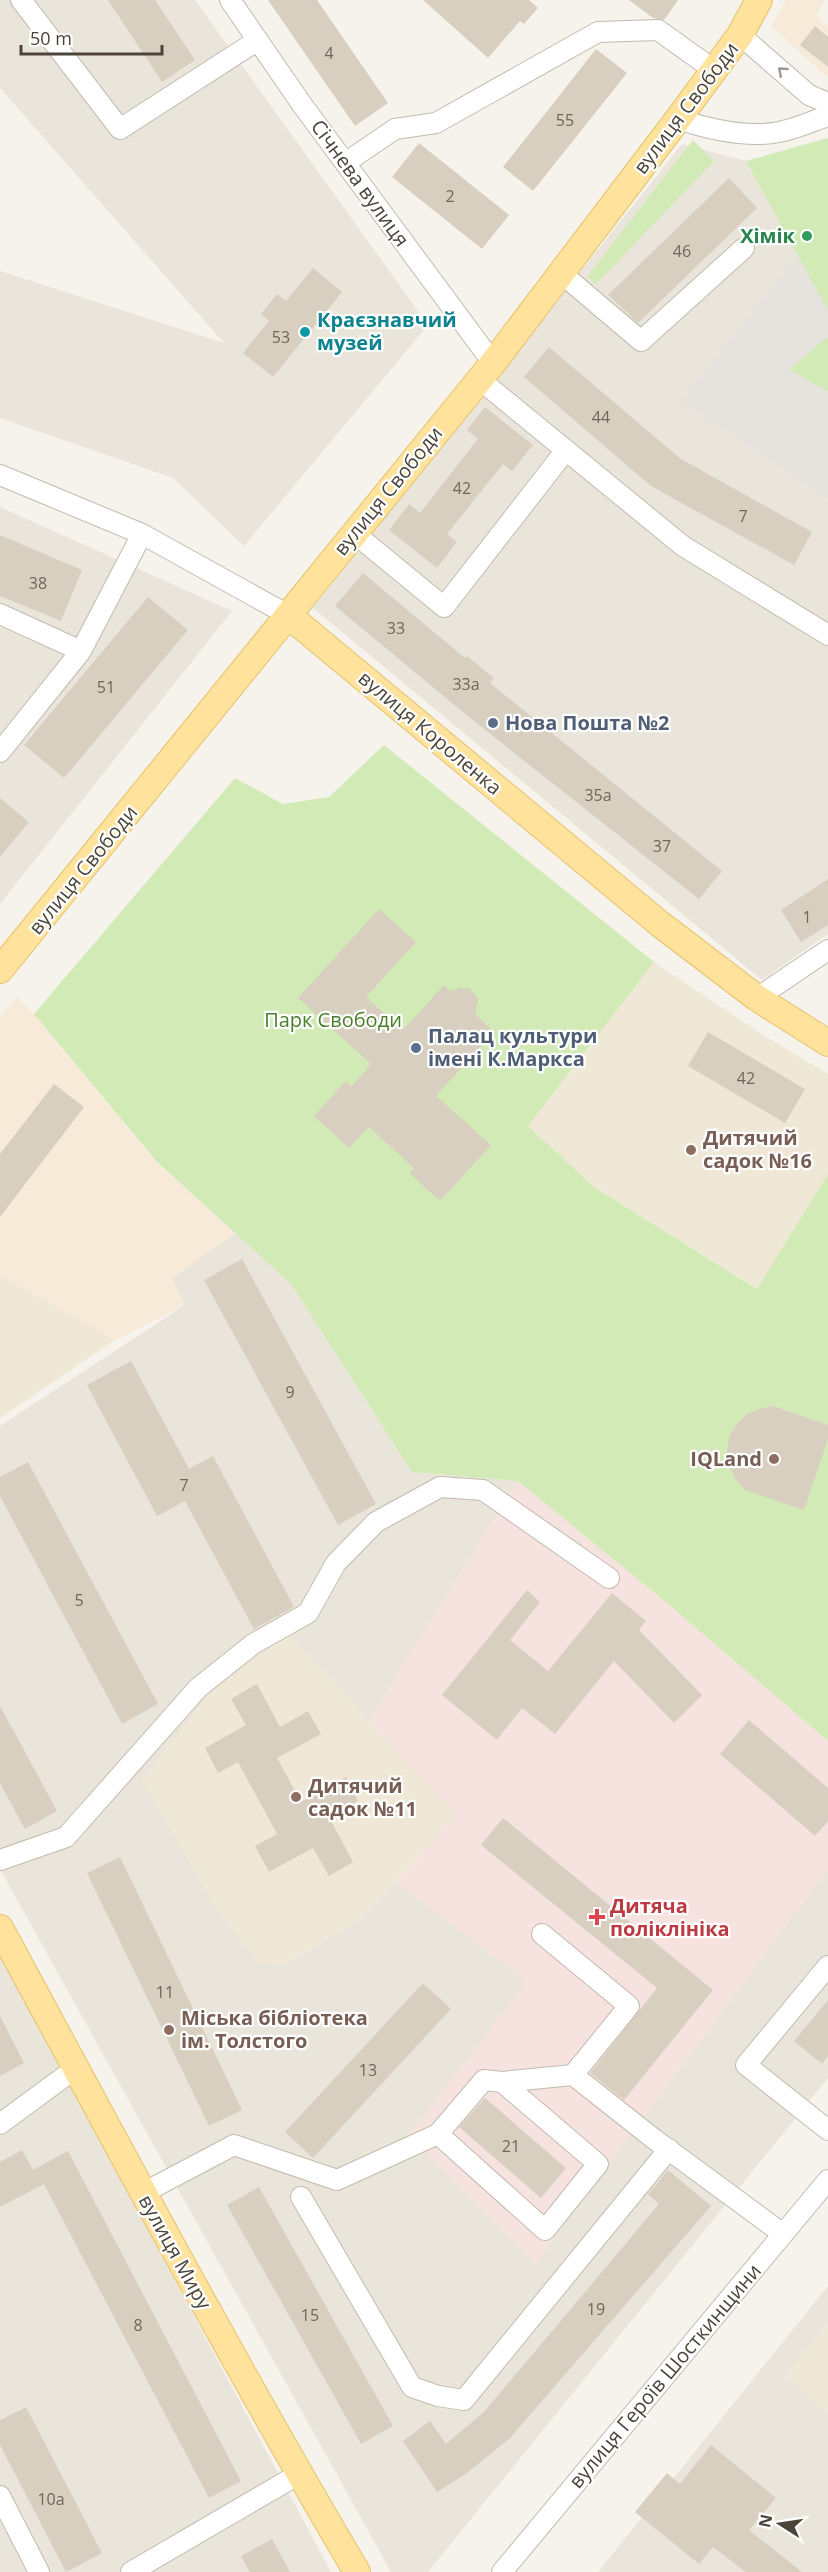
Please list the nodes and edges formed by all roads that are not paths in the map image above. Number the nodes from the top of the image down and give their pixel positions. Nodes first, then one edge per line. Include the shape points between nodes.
1 (21, 0) edge
2 (231, 0) edge
3 (759, 0) edge
4 (740, 35) junction
5 (258, 40) junction
6 (714, 70) junction
7 (828, 103) edge
8 (828, 116) edge
9 (678, 119) junction
10 (345, 163) junction
11 (744, 248) dead end
12 (561, 273) junction
13 (486, 371) junction
14 (566, 450) junction
15 (0, 476) edge
16 (354, 533) junction
17 (142, 534) junction
18 (0, 614) edge
19 (288, 615) junction
20 (828, 635) edge
21 (81, 651) junction
22 (0, 752) edge
23 (828, 950) edge
24 (0, 970) edge
25 (757, 998) junction
26 (828, 1043) edge
27 (609, 1578) dead end
28 (0, 1860) edge
29 (0, 1928) edge
30 (542, 1934) dead end
31 (828, 1966) edge
32 (76, 2068) junction
33 (573, 2075) junction
34 (502, 2082) junction
35 (0, 2124) edge
36 (828, 2130) edge
37 (438, 2134) junction
38 (669, 2149) junction
39 (828, 2180) edge
40 (143, 2193) junction
41 (301, 2197) dead end
42 (783, 2234) junction
43 (299, 2474) junction
44 (0, 2496) edge
45 (39, 2572) edge
46 (131, 2572) edge
47 (357, 2572) edge
48 (502, 2572) edge

1 - 5 street via 120,129
2 - 5 street, Січнева вулиця
3 - 4 main road, вулиця Свободи
4 - 6 main road, вулиця Свободи
7 -> 4 street via 809,95
5 - 10 street, Січнева вулиця
6 - 9 main road, вулиця Свободи
6 - 10 street via 658,30 598,32 436,123 395,129
8 - 9 street via 778,132 719,129
9 - 12 main road, вулиця Свободи
10 - 13 street, Січнева вулиця
11 - 12 street via 641,341
12 - 13 main road, вулиця Свободи
13 - 14 street, Січнева вулиця
13 - 16 main road, вулиця Свободи
14 - 16 street via 444,607
14 - 20 street, Січнева вулиця via 683,546
15 - 17 street, вулиця Короленка
16 - 19 main road, вулиця Свободи
17 - 19 street, вулиця Короленка
17 - 21 street
18 - 21 street
19 - 24 main road, вулиця Свободи
19 - 25 main road, вулиця Короленка via 660,924
21 - 22 street
23 - 25 street
25 - 26 main road, вулиця Короленка
27 - 28 street via 483,1490 440,1487 376,1522 336,1563 308,1613 253,1644 198,1689 66,1837
29 - 32 main road, вулиця Миру
30 - 33 street via 629,2006
31 - 36 street via 746,2065
32 - 35 street
32 - 40 main road, вулиця Миру
33 - 34 street
33 - 38 street
34 - 37 street via 484,2080
34 - 37 street via 598,2164 545,2230
37 - 40 street via 337,2180 234,2145
38 - 41 street via 464,2400 412,2387
38 - 42 street
39 - 42 street, вулиця Героїв Шосткинщини
40 - 43 main road, вулиця Миру
42 - 48 street, вулиця Героїв Шосткинщини
43 - 46 street
43 - 47 main road, вулиця Миру
44 - 45 street

